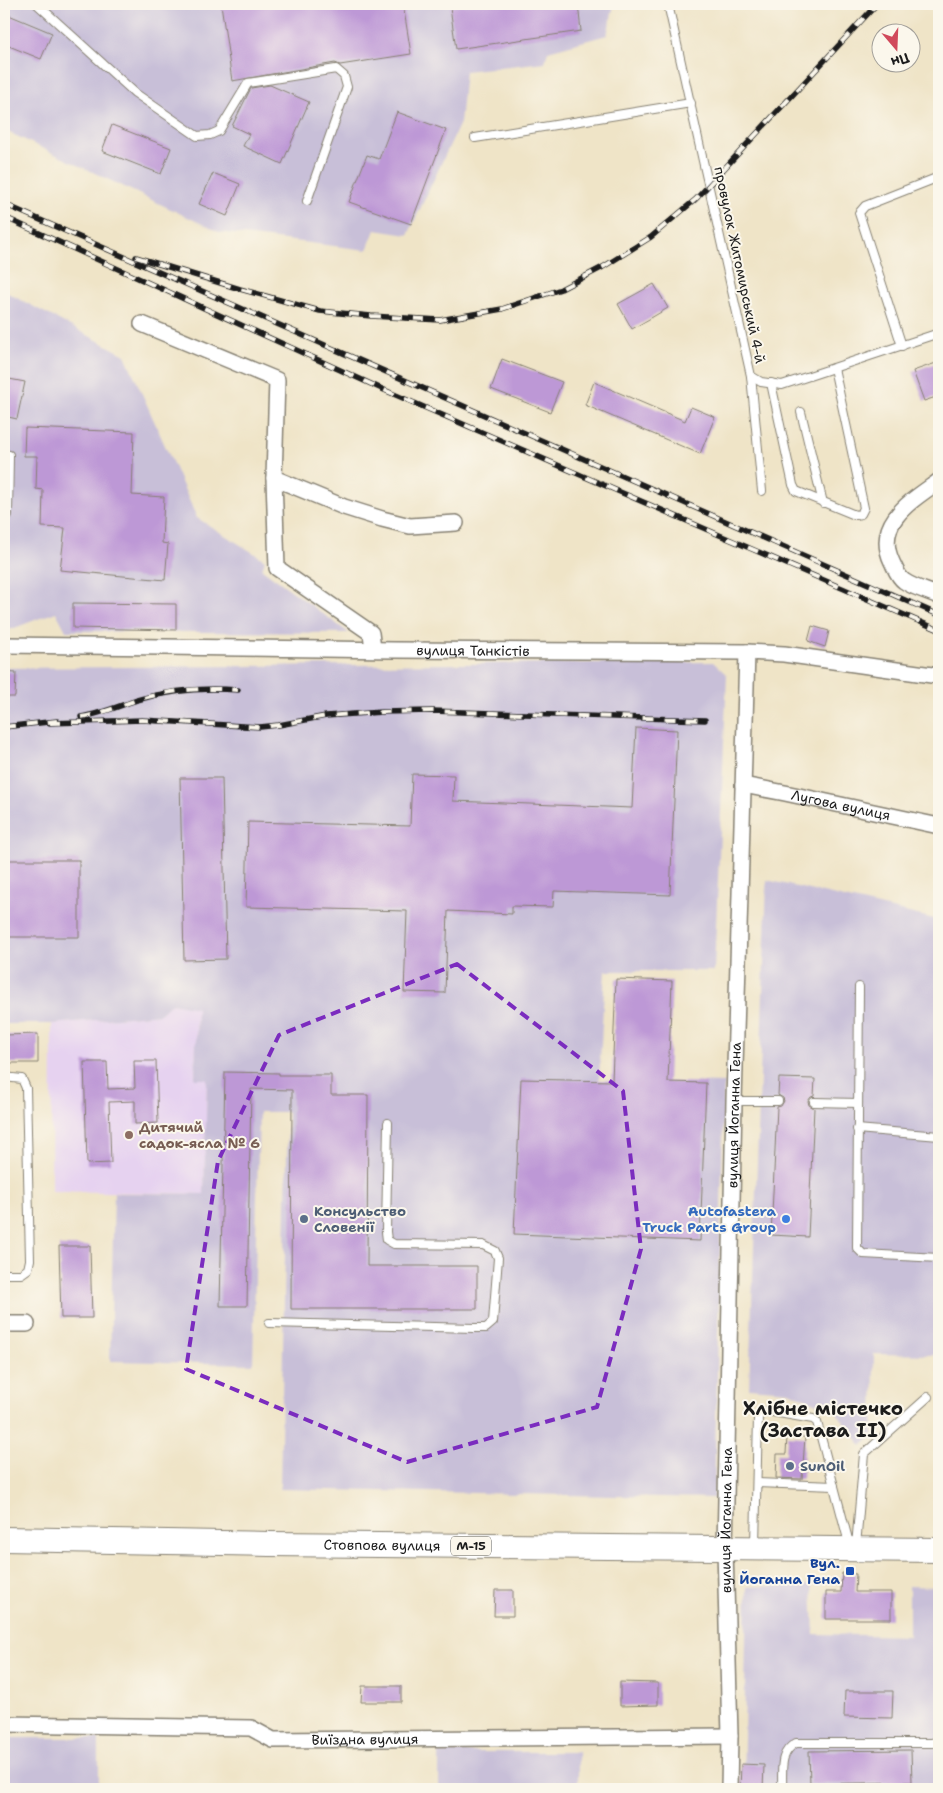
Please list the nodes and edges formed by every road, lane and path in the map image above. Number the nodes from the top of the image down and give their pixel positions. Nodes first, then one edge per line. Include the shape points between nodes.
1 (37, 4) edge
2 (668, 4) edge
3 (691, 103) junction
4 (475, 138) dead end
5 (939, 178) edge
6 (307, 201) dead end
7 (142, 324) dead end
8 (939, 333) edge
9 (902, 346) junction
10 (834, 368) junction
11 (751, 376) junction
12 (771, 383) junction
13 (802, 412) dead end
14 (4, 454) edge
15 (274, 478) junction
16 (939, 481) edge
17 (762, 491) dead end
18 (823, 503) junction
19 (4, 514) edge
20 (456, 523) dead end
21 (939, 596) edge
22 (4, 645) edge
23 (373, 649) junction
24 (747, 652) junction
25 (939, 676) edge
26 (743, 786) junction
27 (939, 826) edge
28 (859, 986) dead end
29 (4, 1077) edge
30 (734, 1101) junction
31 (778, 1101) dead end
32 (814, 1102) dead end
33 (858, 1103) junction
34 (388, 1123) dead end
35 (857, 1129) junction
36 (939, 1136) edge
37 (939, 1258) edge
38 (4, 1274) edge
39 (269, 1323) dead end
40 (4, 1324) edge
41 (27, 1324) dead end
42 (928, 1397) dead end
43 (757, 1482) junction
44 (834, 1486) junction
45 (4, 1539) edge
46 (725, 1549) junction
47 (755, 1549) junction
48 (853, 1549) junction
49 (939, 1550) edge
50 (4, 1724) edge
51 (730, 1736) junction
52 (939, 1740) edge
53 (729, 1789) edge
54 (782, 1789) edge

1 - 6 lane via 135,93 197,136 210,136 219,131 248,84 336,70 344,76 347,87
2 - 3 lane, провулок Житомирський 4-й
3 - 4 lane
3 - 11 lane, провулок Житомирський 4-й
5 - 9 lane via 866,206 860,213
7 - 15 street via 277,380
8 - 9 lane, провулок Житомирський 4-й
9 - 10 lane, провулок Житомирський 4-й
10 - 12 lane, провулок Житомирський 4-й via 782,385
10 - 18 lane via 864,508 861,514 855,515
11 - 12 lane, провулок Житомирський 4-й
11 - 17 lane
12 - 18 lane via 793,485 801,494
13 - 18 lane
14 - 19 lane via 10,455 8,515
15 - 20 street via 344,507 410,526
15 - 23 street via 277,568 371,633
16 - 21 street via 902,508 892,520 888,534 888,551 902,580
22 - 23 street, вулиця Танкістів
23 - 24 street, вулиця Танкістів
24 - 25 street, вулиця Танкістів via 784,654
24 - 26 street, вулиця Йоганна Гена
26 - 27 street, Лугова вулиця
26 - 30 street, вулиця Йоганна Гена
28 - 33 lane
29 - 38 lane via 22,1079 26,1088 30,1260 28,1269 21,1274
30 - 31 lane
30 - 46 street, вулиця Йоганна Гена
32 - 33 lane
33 - 35 lane
34 - 39 lane via 387,1240 394,1244 483,1245 495,1251 498,1258 494,1322 486,1328
35 - 36 lane
35 - 37 lane via 856,1248 863,1254
40 - 41 street
42 - 48 lane via 864,1454
43 - 44 lane
43 - 44 lane via 758,1416 767,1411 817,1422
43 - 47 lane
44 - 48 lane
45 - 46 main road, Стовпова вулиця / М-15
46 - 47 main road, Стовпова вулиця / М-15
46 - 51 street, вулиця Йоганна Гена
47 - 48 main road, Стовпова вулиця / М-15
48 - 49 main road, Стовпова вулиця / М-15
50 - 51 street, Виїздна вулиця via 251,1728 273,1740
51 - 53 street, вулиця Йоганна Гена
52 - 54 lane via 932,1744 796,1743 783,1755

